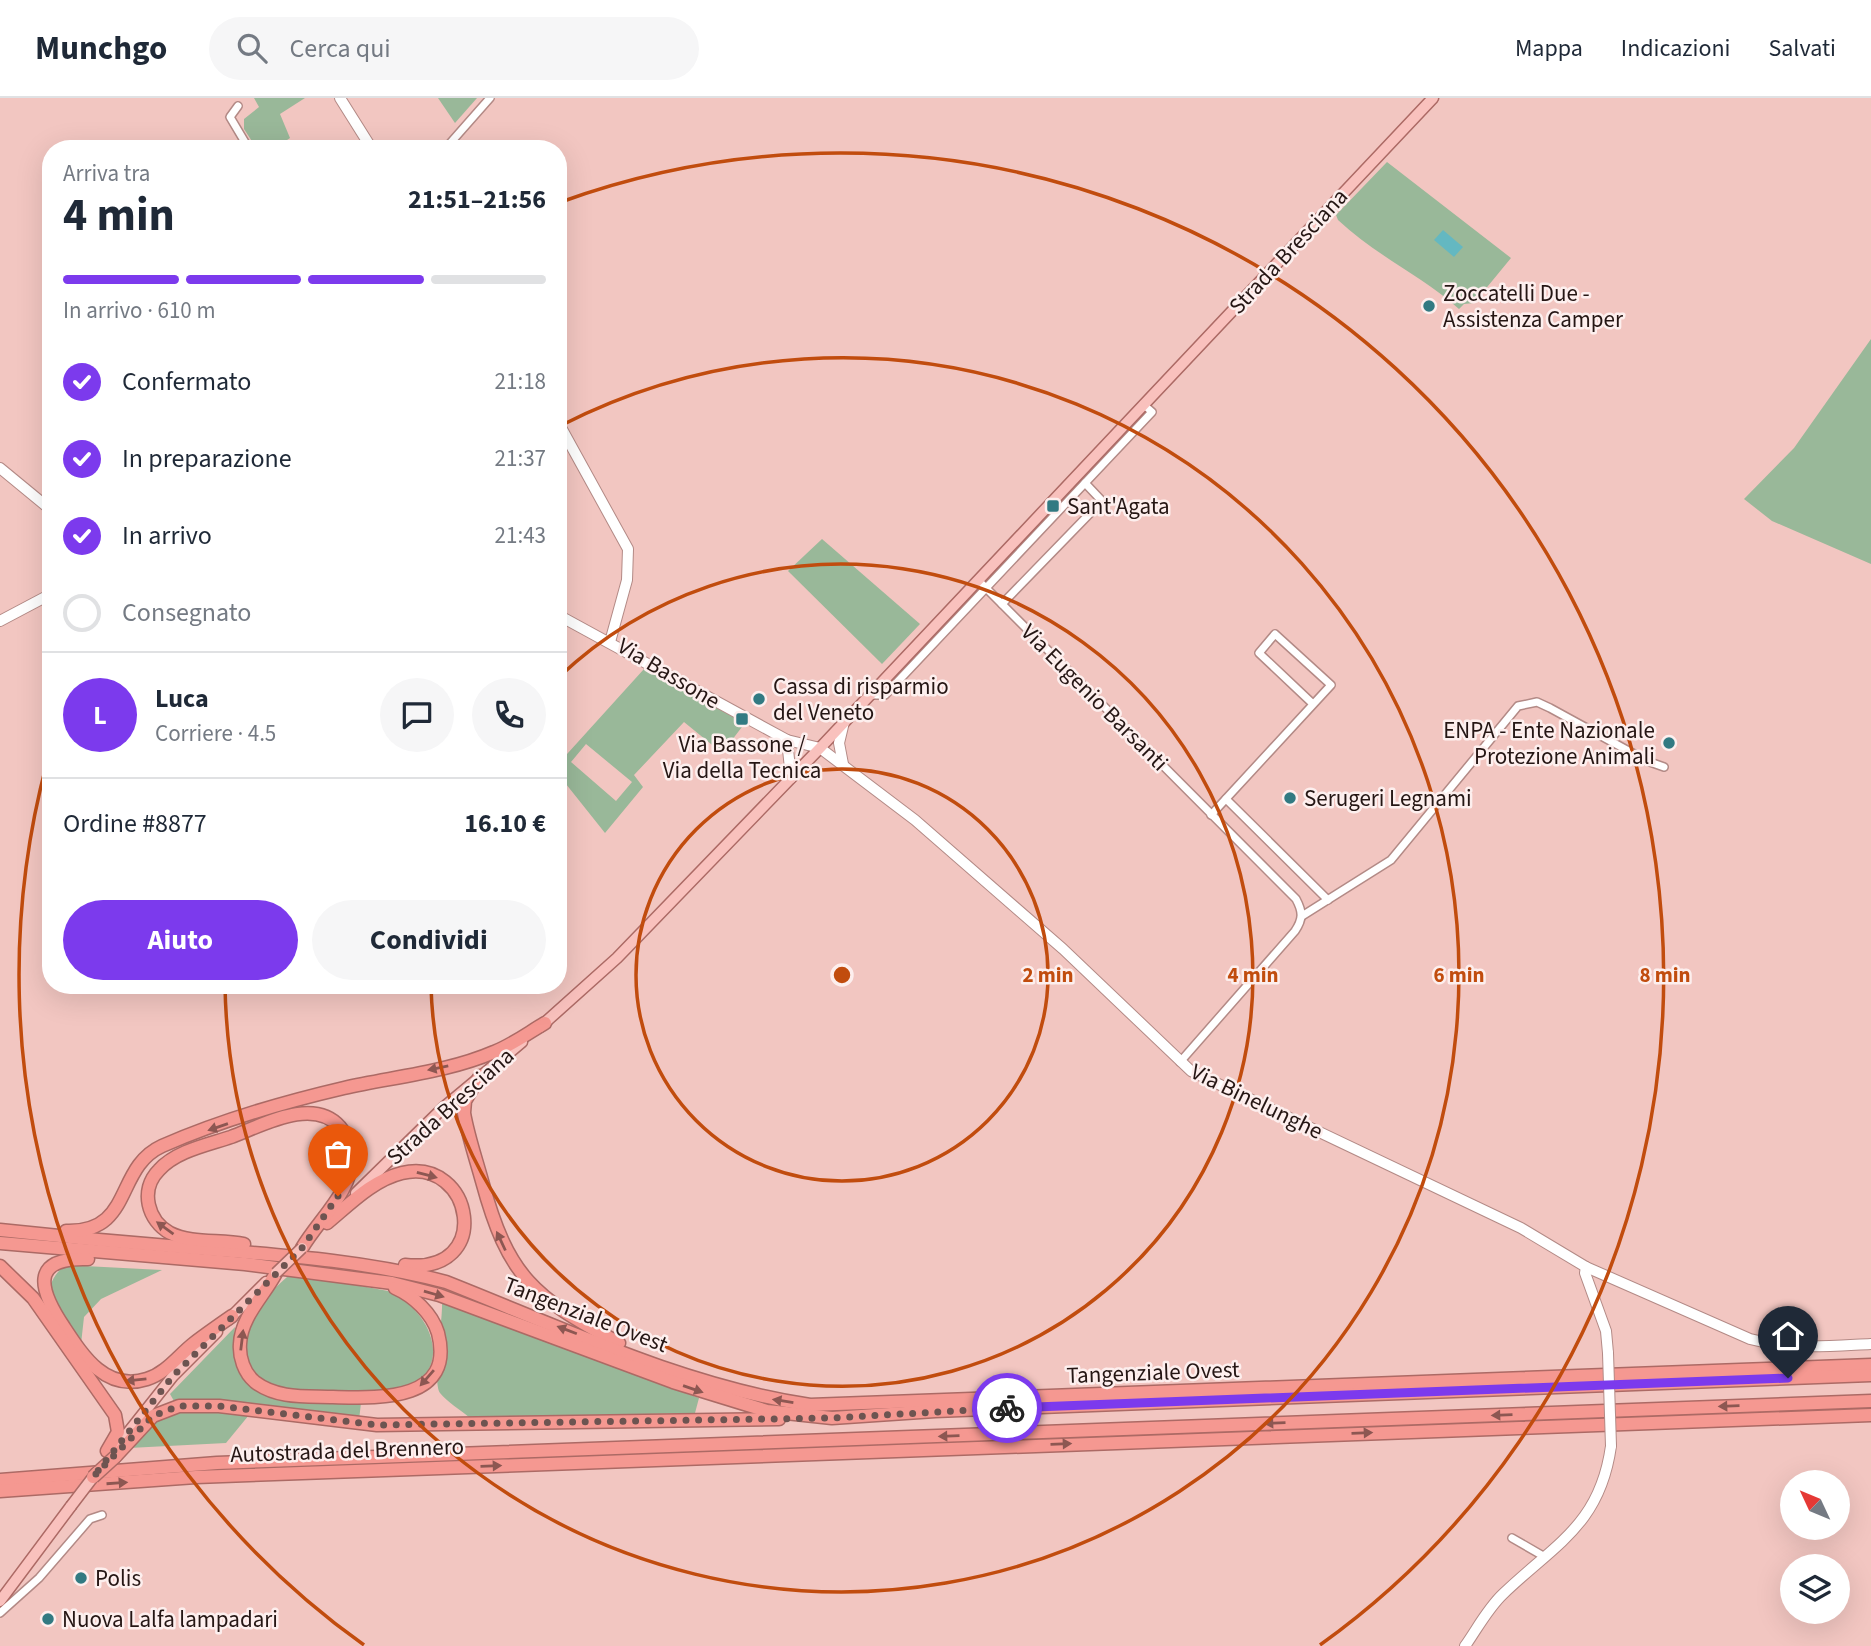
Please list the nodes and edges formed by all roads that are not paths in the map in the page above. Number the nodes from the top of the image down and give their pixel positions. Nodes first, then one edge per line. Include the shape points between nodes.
1 (341, 98) edge
2 (490, 98) edge
3 (1433, 98) edge
4 (238, 106) dead end
5 (244, 140) edge
6 (367, 140) edge
7 (453, 140) edge
8 (1143, 404) junction
9 (567, 438) edge
10 (0, 468) edge
11 (1085, 483) junction
12 (42, 503) edge
13 (982, 584) junction
14 (42, 599) edge
15 (1002, 604) junction
16 (567, 620) edge
17 (0, 621) edge
18 (610, 642) junction
19 (1313, 704) junction
20 (844, 722) junction
21 (787, 740) junction
22 (820, 748) junction
23 (843, 765) junction
24 (1664, 767) dead end
25 (791, 778) junction
26 (1226, 799) junction
27 (1211, 815) junction
28 (1328, 900) junction
29 (1302, 916) junction
30 (545, 1023) junction
31 (1180, 1062) junction
32 (480, 1076) junction
33 (326, 1219) junction
34 (0, 1230) edge
35 (0, 1243) edge
36 (302, 1248) joint
37 (278, 1254) junction
38 (337, 1261) junction
39 (246, 1264) junction
40 (0, 1266) edge
41 (1586, 1266) junction
42 (295, 1270) junction
43 (276, 1273) joint
44 (263, 1290) junction
45 (232, 1316) junction
46 (1871, 1343) edge
47 (645, 1360) junction
48 (1871, 1365) edge
49 (1871, 1375) edge
50 (1871, 1401) edge
51 (1871, 1415) edge
52 (832, 1418) junction
53 (111, 1454) junction
54 (93, 1477) joint
55 (0, 1480) edge
56 (0, 1491) edge
57 (102, 1515) dead end
58 (1512, 1538) dead end
59 (1545, 1557) junction
60 (0, 1601) edge
61 (0, 1613) edge
62 (1465, 1646) edge

1 - 6 street
2 - 7 street
3 - 8 main road, Strada Bresciana
4 - 5 street via 230,117
8 - 11 street, Strada Bresciana via 1152,412
8 - 13 main road, Strada Bresciana
9 - 18 street, Via Bassone via 628,548 627,580
10 - 12 street
11 - 13 street, Strada Bresciana
11 - 15 street via 1102,501
13 - 15 street, Via Eugenio Barsanti
13 - 20 main road, Strada Bresciana via 893,678
14 - 17 street
15 - 27 street, Via Eugenio Barsanti
16 - 18 street
18 - 21 street, Via Bassone
19 - 19 street via 1259,653 1275,634 1331,685
19 - 26 street
20 - 22 main road, Strada Bresciana
20 - 23 street via 839,743
21 - 22 street, Via Bassone
21 - 25 street
22 - 23 street, Via Binelunghe
22 - 25 main road, Strada Bresciana
23 - 31 street, Via Binelunghe via 996,889
24 - 28 street via 1550,708 1527,702 1506,717 1391,860
25 - 30 main road, Strada Bresciana via 617,958
26 - 27 street
26 - 28 street
27 - 29 street, Via Eugenio Barsanti via 1296,899
28 - 29 street
29 - 31 street via 1295,931
30 - 32 main road, Strada Bresciana
30 -> 34 highway via 485,1056 299,1099 161,1147 140,1163 112,1215 93,1227
31 - 41 street, Via Binelunghe via 1521,1228
32 - 33 main road, Strada Bresciana
47 -> 32 highway via 556,1306 525,1279 502,1245 464,1113 465,1101
33 - 36 highway
37 -> 33 highway via 241,1243 185,1238 163,1229 148,1205 155,1175 187,1153 288,1117 321,1114 342,1129 352,1153 345,1184
33 -> 38 highway via 377,1184 409,1172 428,1173 444,1181 463,1208 464,1229 458,1248 434,1265
34 - 37 highway, Tangenziale Ovest
35 - 39 highway, Tangenziale Ovest
36 - 43 main road, bridge
37 - 38 highway, Tangenziale Ovest
47 -> 38 highway, Tangenziale Ovest via 446,1282
39 - 42 highway, Tangenziale Ovest
45 -> 39 highway via 155,1376 120,1381 101,1373 83,1356 49,1305 43,1282 50,1268 68,1259
40 - 53 highway via 33,1298 115,1415 118,1432
41 - 46 street, Via Binelunghe via 1763,1342 1802,1348
41 - 59 street, bridge via 1606,1331 1608,1472 1595,1504
42 -> 44 highway via 391,1287 410,1297 438,1332 439,1358 431,1376 411,1391 384,1399 297,1396 263,1388 247,1372 240,1348 244,1325
42 -> 52 highway, Tangenziale Ovest via 392,1283 439,1295 712,1395 767,1411
43 - 44 highway
44 - 45 main road
45 - 53 main road via 173,1376
48 -> 47 highway, Tangenziale Ovest via 810,1405 727,1388
49 - 52 highway, Tangenziale Ovest
50 -> 55 highway, Autostrada del Brennero via 217,1463
56 -> 51 highway, Autostrada del Brennero via 196,1477
52 - 53 highway via 377,1425 219,1406 179,1406 153,1416
53 - 54 highway, bridge
54 - 60 main road, bridge
57 - 61 street via 90,1519 39,1578
58 - 59 street
59 - 62 street via 1500,1596

